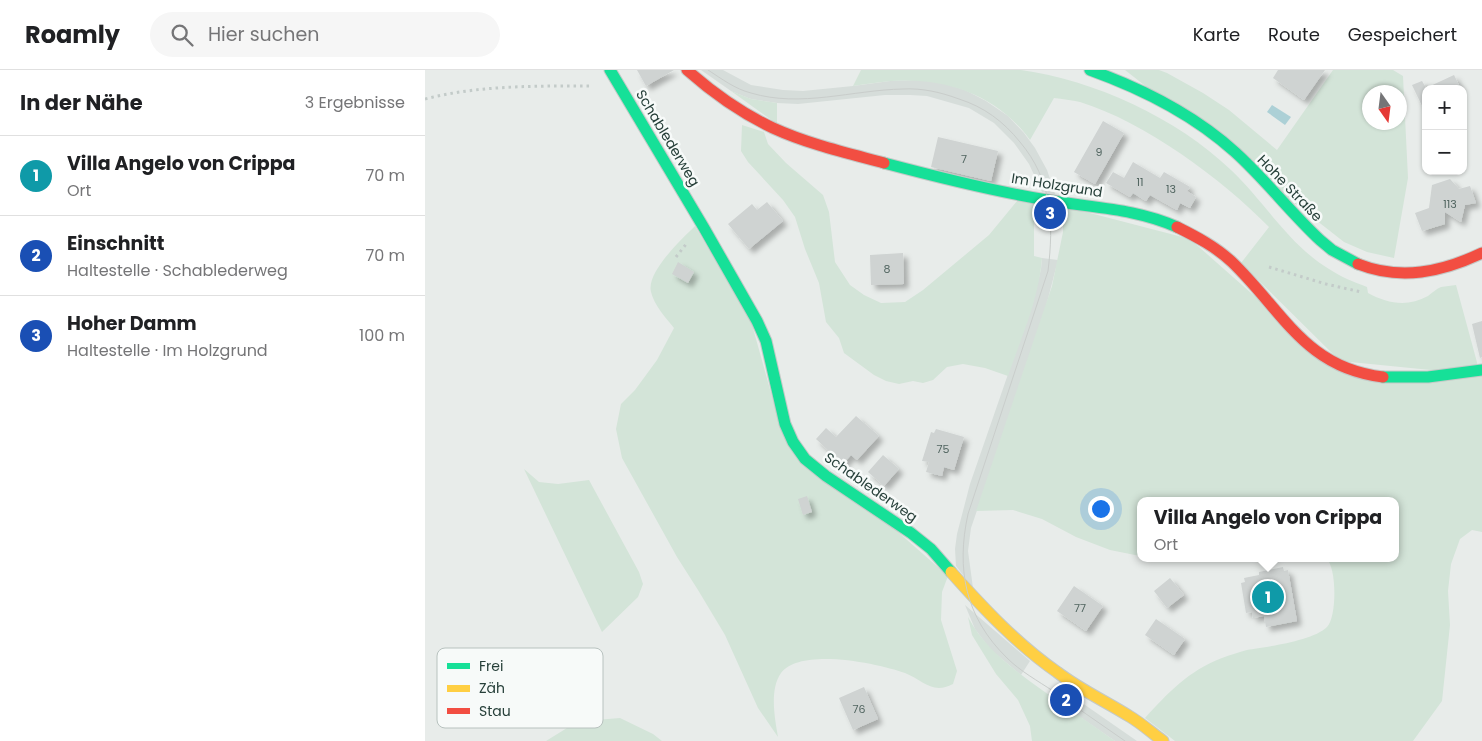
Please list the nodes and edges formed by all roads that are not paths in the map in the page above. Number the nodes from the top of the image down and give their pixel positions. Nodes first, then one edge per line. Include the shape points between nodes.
1 (610, 70) edge
2 (687, 70) edge
3 (1090, 70) edge
4 (1482, 253) edge
5 (1482, 370) edge
6 (1163, 741) edge

1 - 6 street, Schablederweg via 757,321 766,341 785,424 805,459 931,549 976,600 1035,657 1131,717
2 - 5 street, Im Holzgrund via 741,111 764,124 865,158 1009,193 1142,214 1171,224 1223,254 1297,335 1343,367 1367,375 1408,378
3 - 4 street, Hohe Straße via 1158,98 1217,136 1311,231 1352,262 1389,273 1418,274 1450,268

